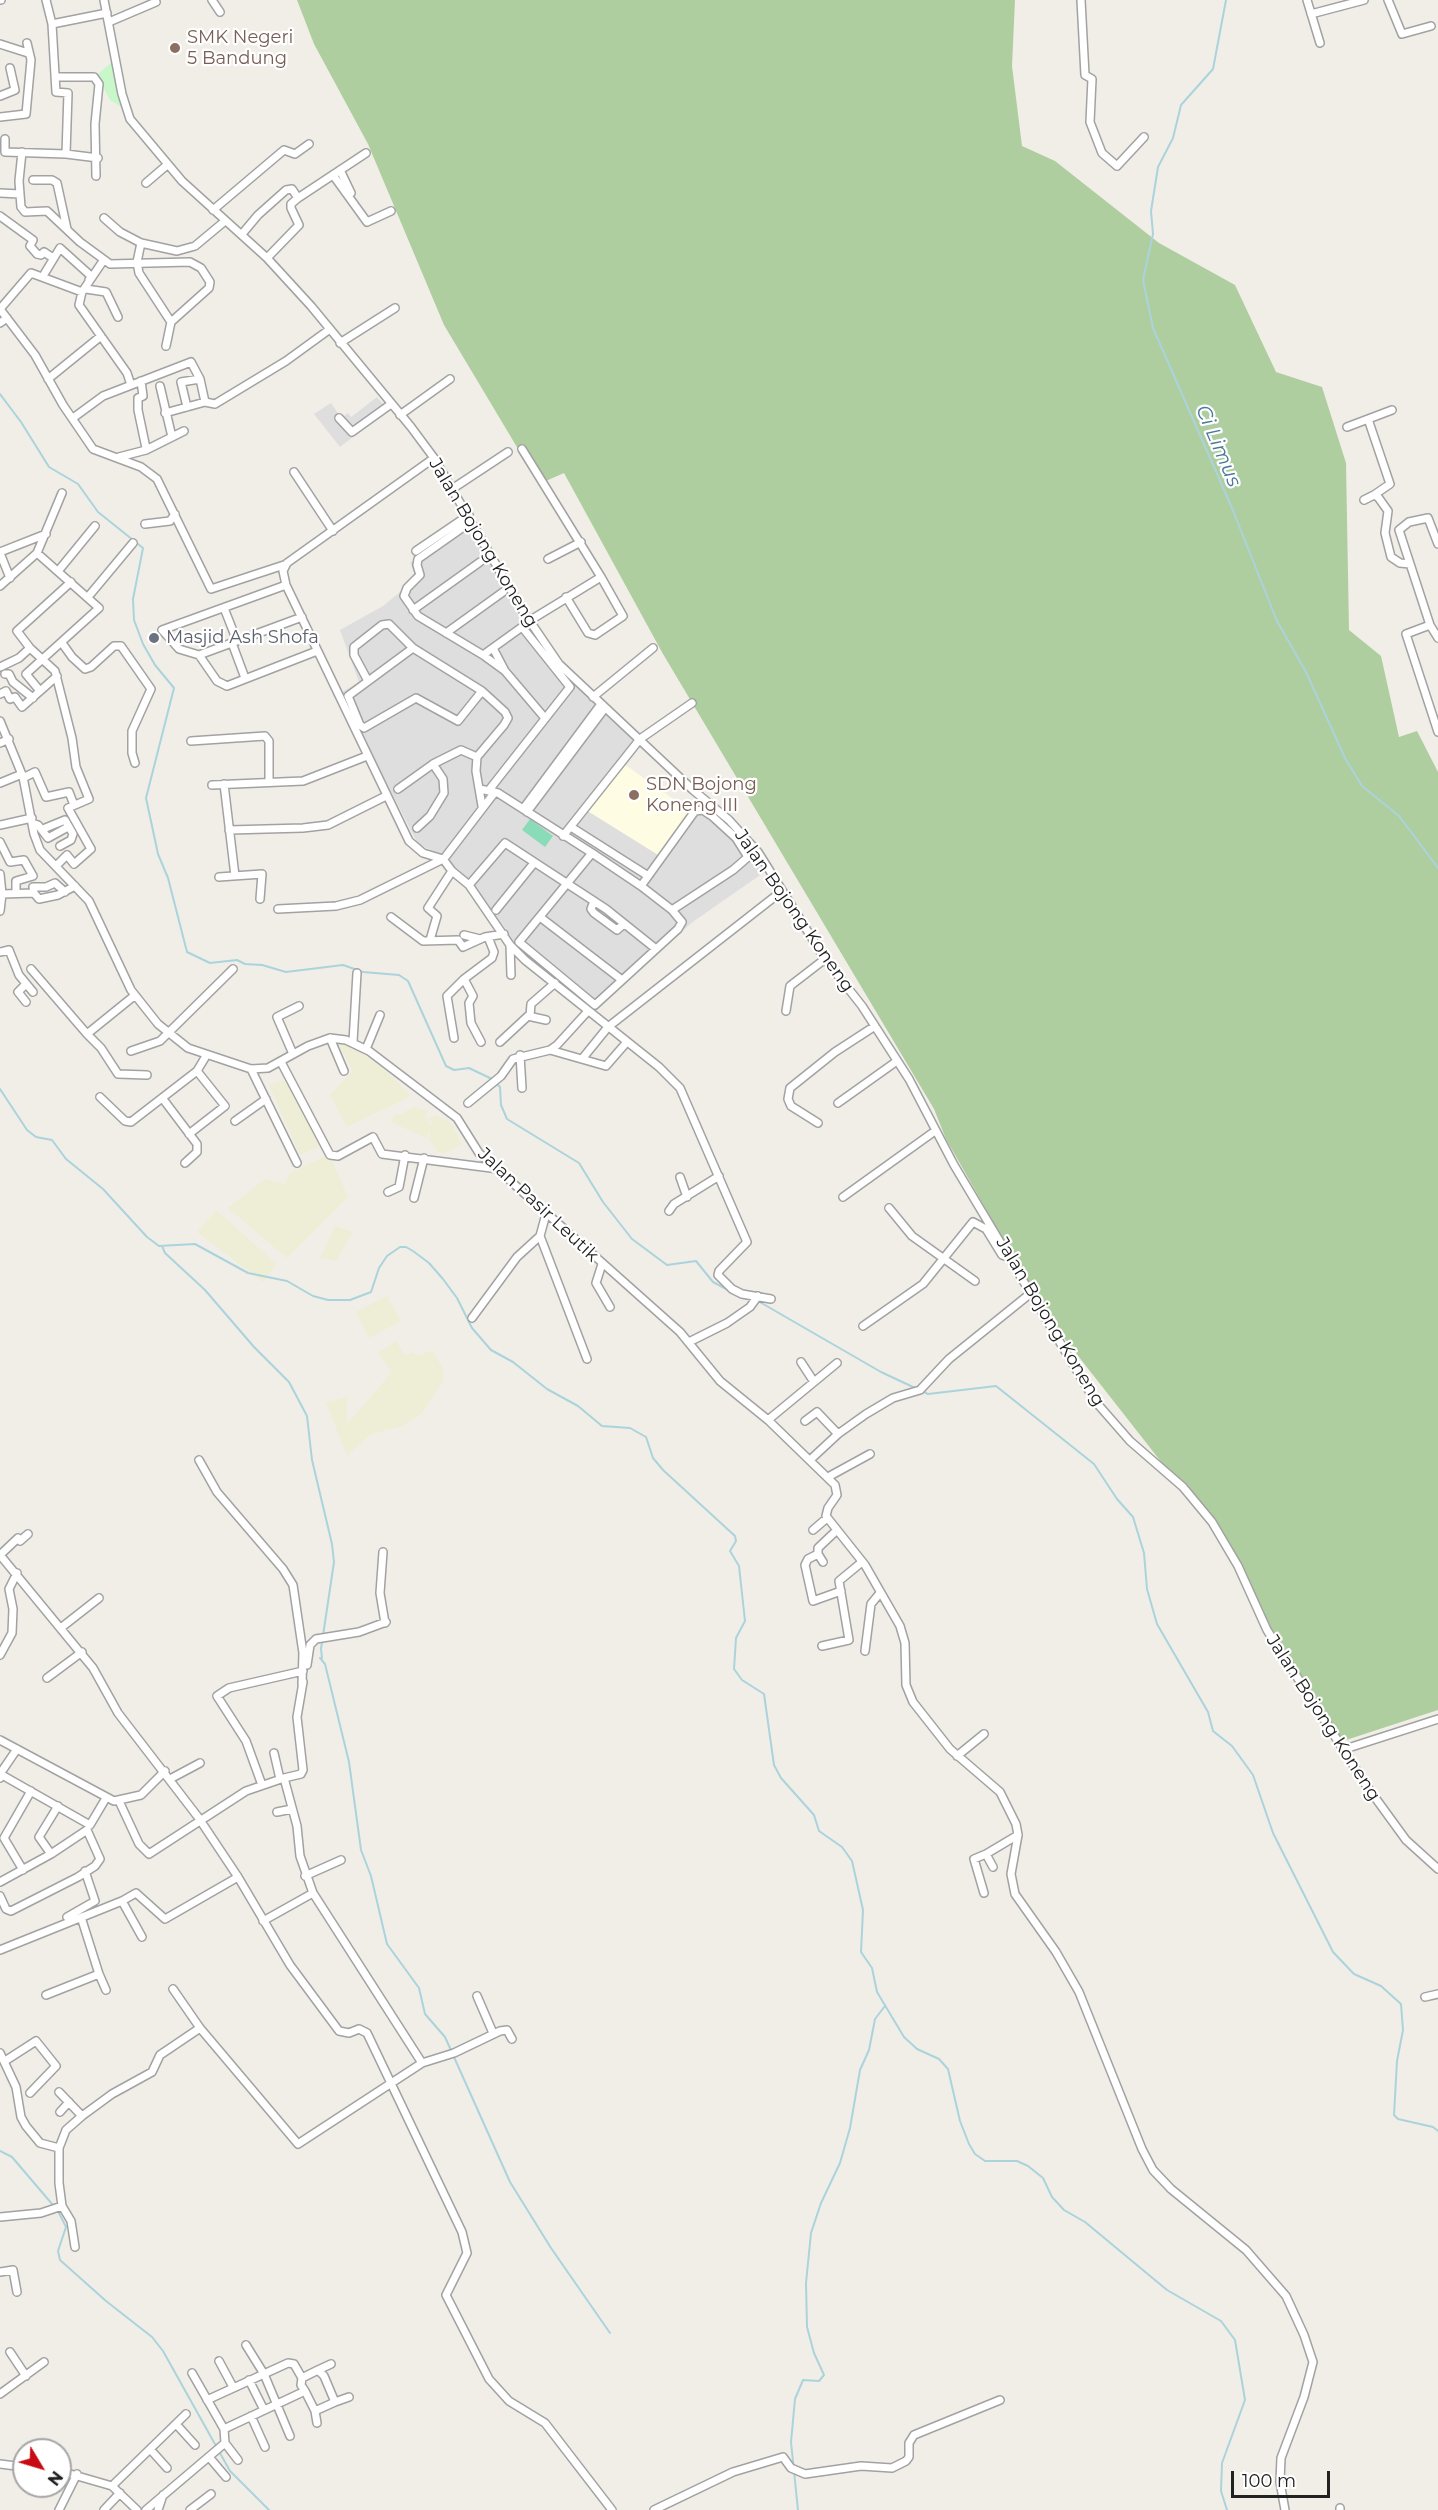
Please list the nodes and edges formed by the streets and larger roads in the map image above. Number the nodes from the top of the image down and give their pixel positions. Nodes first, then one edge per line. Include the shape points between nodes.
1 (46, 0) edge
2 (104, 0) edge
3 (212, 0) edge
4 (1081, 0) edge
5 (1307, 0) edge
6 (1364, 0) edge
7 (1388, 0) edge
8 (156, 2) dead end
9 (220, 12) dead end
10 (107, 13) junction
11 (1311, 14) junction
12 (109, 22) junction
13 (52, 24) junction
14 (1431, 26) dead end
15 (27, 43) dead end
16 (1320, 43) dead end
17 (1, 44) edge
18 (28, 53) junction
19 (10, 68) dead end
20 (55, 77) junction
21 (0, 96) edge
22 (0, 117) edge
23 (1144, 137) dead end
24 (5, 139) dead end
25 (309, 144) dead end
26 (22, 152) junction
27 (366, 153) dead end
28 (66, 154) junction
29 (98, 158) junction
30 (167, 165) junction
31 (340, 170) junction
32 (333, 175) junction
33 (96, 176) dead end
34 (33, 180) dead end
35 (146, 183) dead end
36 (0, 193) edge
37 (20, 194) junction
38 (298, 198) junction
39 (357, 207) junction
40 (213, 210) junction
41 (391, 211) dead end
42 (0, 216) edge
43 (104, 218) dead end
44 (223, 219) junction
45 (67, 229) junction
46 (240, 233) junction
47 (205, 237) junction
48 (141, 243) junction
49 (53, 258) junction
50 (267, 258) junction
51 (103, 261) junction
52 (137, 262) junction
53 (42, 276) junction
54 (85, 289) junction
55 (395, 308) dead end
56 (0, 309) edge
57 (118, 317) dead end
58 (7, 318) junction
59 (171, 322) junction
60 (0, 323) edge
61 (330, 329) junction
62 (101, 336) junction
63 (340, 343) junction
64 (166, 346) dead end
65 (48, 379) junction
66 (200, 379) junction
67 (450, 379) dead end
68 (141, 381) junction
69 (131, 385) junction
70 (160, 386) dead end
71 (205, 402) junction
72 (391, 404) junction
73 (187, 407) junction
74 (1392, 410) dead end
75 (165, 412) junction
76 (400, 415) junction
77 (73, 418) junction
78 (339, 418) dead end
79 (1368, 419) junction
80 (1347, 427) dead end
81 (184, 431) dead end
82 (172, 437) junction
83 (146, 448) junction
84 (522, 449) dead end
85 (508, 452) dead end
86 (117, 457) junction
87 (434, 458) junction
88 (294, 472) dead end
89 (452, 489) junction
90 (62, 493) dead end
91 (1374, 495) junction
92 (1364, 500) dead end
93 (175, 514) junction
94 (469, 515) junction
95 (145, 524) dead end
96 (95, 526) dead end
97 (465, 526) dead end
98 (333, 531) junction
99 (46, 534) junction
100 (581, 542) junction
101 (132, 543) dead end
102 (1438, 544) edge
103 (416, 551) dead end
104 (0, 552) edge
105 (37, 553) junction
106 (548, 559) dead end
107 (480, 562) dead end
108 (1410, 564) junction
109 (284, 565) junction
110 (59, 570) junction
111 (601, 577) junction
112 (10, 578) junction
113 (71, 582) junction
114 (286, 585) junction
115 (0, 586) edge
116 (503, 592) dead end
117 (87, 597) junction
118 (566, 597) junction
119 (224, 608) junction
120 (413, 610) junction
121 (302, 618) junction
122 (529, 621) junction
123 (1430, 625) junction
124 (446, 633) junction
125 (1437, 635) edge
126 (235, 642) junction
127 (62, 643) junction
128 (30, 648) junction
129 (412, 648) junction
130 (493, 648) junction
131 (653, 648) dead end
132 (317, 651) junction
133 (199, 655) junction
134 (483, 655) junction
135 (43, 658) junction
136 (0, 667) edge
137 (505, 671) junction
138 (5, 674) dead end
139 (57, 676) junction
140 (245, 678) junction
141 (368, 681) junction
142 (40, 691) junction
143 (482, 692) junction
144 (0, 694) edge
145 (593, 697) junction
146 (33, 698) junction
147 (692, 703) dead end
148 (603, 706) junction
149 (544, 717) junction
150 (0, 721) edge
151 (1438, 732) edge
152 (9, 740) junction
153 (639, 740) junction
154 (191, 741) dead end
155 (0, 743) edge
156 (367, 756) junction
157 (477, 757) junction
158 (135, 763) dead end
159 (433, 764) junction
160 (22, 776) junction
161 (269, 781) junction
162 (0, 783) edge
163 (224, 784) junction
164 (212, 785) dead end
165 (398, 789) dead end
166 (480, 789) junction
167 (492, 791) junction
168 (387, 796) junction
169 (74, 805) junction
170 (482, 806) junction
171 (525, 811) junction
172 (32, 821) junction
173 (0, 825) edge
174 (68, 827) junction
175 (571, 827) junction
176 (417, 828) dead end
177 (43, 829) junction
178 (229, 830) junction
179 (53, 835) junction
180 (563, 836) junction
181 (0, 842) edge
182 (60, 846) junction
183 (592, 853) junction
184 (67, 855) junction
185 (444, 857) junction
186 (534, 863) junction
187 (56, 866) junction
188 (452, 871) junction
189 (0, 874) edge
190 (645, 874) dead end
191 (235, 876) junction
192 (219, 877) dead end
193 (566, 884) junction
194 (469, 885) junction
195 (75, 886) junction
196 (641, 886) junction
197 (782, 891) junction
198 (65, 892) junction
199 (16, 893) junction
200 (34, 893) junction
201 (2, 894) junction
202 (260, 899) dead end
203 (0, 906) edge
204 (278, 909) dead end
205 (496, 910) dead end
206 (672, 910) junction
207 (391, 917) dead end
208 (540, 917) junction
209 (504, 934) junction
210 (464, 935) dead end
211 (484, 938) junction
212 (430, 940) junction
213 (510, 945) junction
214 (656, 949) junction
215 (0, 952) edge
216 (825, 959) junction
217 (31, 969) dead end
218 (233, 969) dead end
219 (357, 973) dead end
220 (511, 975) dead end
221 (464, 979) junction
222 (622, 980) junction
223 (555, 983) junction
224 (26, 984) junction
225 (33, 992) dead end
226 (134, 996) junction
227 (26, 1002) dead end
228 (299, 1006) dead end
229 (588, 1011) junction
230 (786, 1011) dead end
231 (380, 1015) dead end
232 (530, 1016) junction
233 (546, 1020) dead end
234 (874, 1026) junction
235 (608, 1027) junction
236 (168, 1033) junction
237 (87, 1034) junction
238 (330, 1038) junction
239 (454, 1038) dead end
240 (353, 1042) junction
241 (481, 1042) dead end
242 (500, 1042) dead end
243 (626, 1042) junction
244 (366, 1049) junction
245 (550, 1050) junction
246 (131, 1051) dead end
247 (293, 1054) junction
248 (520, 1055) junction
249 (206, 1056) junction
250 (582, 1059) junction
251 (897, 1061) junction
252 (281, 1062) junction
253 (251, 1069) junction
254 (197, 1071) junction
255 (344, 1071) dead end
256 (147, 1075) dead end
257 (522, 1088) dead end
258 (100, 1097) dead end
259 (163, 1099) junction
260 (266, 1099) junction
261 (468, 1103) dead end
262 (837, 1103) dead end
263 (235, 1120) dead end
264 (818, 1123) dead end
265 (935, 1131) junction
266 (189, 1134) junction
267 (405, 1155) junction
268 (424, 1158) junction
269 (185, 1163) dead end
270 (297, 1163) dead end
271 (499, 1169) junction
272 (719, 1176) junction
273 (680, 1177) dead end
274 (388, 1192) dead end
275 (687, 1197) junction
276 (843, 1197) dead end
277 (414, 1198) dead end
278 (889, 1208) dead end
279 (669, 1211) dead end
280 (546, 1214) junction
281 (540, 1236) junction
282 (1011, 1258) junction
283 (942, 1260) junction
284 (602, 1264) junction
285 (975, 1281) dead end
286 (1031, 1293) junction
287 (758, 1297) junction
288 (771, 1299) dead end
289 (610, 1307) dead end
290 (472, 1318) dead end
291 (863, 1326) dead end
292 (689, 1342) junction
293 (587, 1359) dead end
294 (801, 1362) dead end
295 (837, 1363) dead end
296 (814, 1382) junction
297 (768, 1420) junction
298 (805, 1421) dead end
299 (838, 1434) junction
300 (870, 1454) dead end
301 (199, 1460) dead end
302 (810, 1460) junction
303 (828, 1477) junction
304 (827, 1518) junction
305 (813, 1530) dead end
306 (837, 1530) junction
307 (28, 1534) dead end
308 (383, 1552) dead end
309 (818, 1554) junction
310 (823, 1562) dead end
311 (862, 1562) junction
312 (17, 1573) junction
313 (841, 1591) junction
314 (880, 1593) junction
315 (99, 1598) dead end
316 (62, 1627) junction
317 (822, 1646) dead end
318 (865, 1651) dead end
319 (82, 1653) junction
320 (0, 1655) edge
321 (303, 1671) junction
322 (47, 1678) dead end
323 (302, 1684) junction
324 (1438, 1719) edge
325 (984, 1734) dead end
326 (0, 1740) edge
327 (17, 1749) junction
328 (1345, 1749) junction
329 (274, 1753) dead end
330 (957, 1756) junction
331 (200, 1763) dead end
332 (165, 1771) junction
333 (1, 1776) edge
334 (170, 1779) junction
335 (282, 1779) junction
336 (262, 1785) junction
337 (31, 1791) junction
338 (106, 1798) junction
339 (119, 1801) junction
340 (58, 1806) junction
341 (292, 1809) junction
342 (277, 1812) dead end
343 (200, 1820) junction
344 (88, 1827) junction
345 (1018, 1835) junction
346 (51, 1854) junction
347 (986, 1854) junction
348 (341, 1860) dead end
349 (993, 1867) dead end
350 (1438, 1869) edge
351 (23, 1870) junction
352 (86, 1871) junction
353 (305, 1876) junction
354 (238, 1877) junction
355 (0, 1882) edge
356 (313, 1893) junction
357 (984, 1893) dead end
358 (0, 1896) edge
359 (122, 1901) junction
360 (67, 1917) dead end
361 (81, 1917) junction
362 (263, 1921) junction
363 (142, 1937) dead end
364 (0, 1950) edge
365 (99, 1974) junction
366 (173, 1989) dead end
367 (106, 1990) dead end
368 (1438, 1994) edge
369 (46, 1995) dead end
370 (477, 1996) dead end
371 (1425, 1997) dead end
372 (200, 2028) junction
373 (493, 2033) junction
374 (512, 2039) dead end
375 (0, 2053) edge
376 (5, 2061) junction
377 (422, 2062) junction
378 (390, 2082) junction
379 (59, 2092) dead end
380 (30, 2093) dead end
381 (69, 2102) junction
382 (60, 2112) dead end
383 (82, 2116) junction
384 (59, 2148) junction
385 (62, 2206) junction
386 (0, 2217) edge
387 (75, 2247) dead end
388 (0, 2272) edge
389 (17, 2292) dead end
390 (246, 2345) dead end
391 (10, 2352) dead end
392 (219, 2361) dead end
393 (44, 2362) dead end
394 (331, 2364) dead end
395 (318, 2370) junction
396 (192, 2373) dead end
397 (264, 2374) junction
398 (26, 2376) junction
399 (302, 2378) junction
400 (249, 2380) junction
401 (233, 2387) junction
402 (305, 2391) junction
403 (0, 2394) edge
404 (349, 2397) dead end
405 (207, 2400) junction
406 (1000, 2400) dead end
407 (335, 2402) junction
408 (278, 2403) junction
409 (264, 2410) junction
410 (315, 2411) junction
411 (186, 2414) dead end
412 (251, 2416) junction
413 (317, 2423) dead end
414 (176, 2424) junction
415 (224, 2429) junction
416 (290, 2436) dead end
417 (225, 2443) junction
418 (195, 2445) dead end
419 (265, 2447) dead end
420 (150, 2449) junction
421 (209, 2457) junction
422 (238, 2460) dead end
423 (167, 2468) dead end
424 (72, 2473) edge
425 (77, 2474) junction
426 (226, 2477) dead end
427 (112, 2486) junction
428 (120, 2493) junction
429 (164, 2494) junction
430 (211, 2494) dead end
431 (59, 2510) edge
432 (104, 2510) edge
433 (137, 2510) edge
434 (146, 2510) edge
435 (158, 2510) edge
436 (190, 2510) edge
437 (612, 2510) edge
438 (654, 2510) edge
439 (1285, 2510) edge

1 - 13 street
2 - 10 street, Jalan Bojong Koneng
3 - 9 street
4 - 23 street via 1085,75 1092,79 1090,122 1102,153 1117,166
5 - 11 street
6 - 11 street
7 - 14 street via 1402,34
8 - 12 street
10 - 12 street, Jalan Bojong Koneng
10 - 13 street
11 - 16 street
12 - 30 street, Jalan Bojong Koneng via 127,114
13 - 20 street
15 - 18 street
17 - 18 street
18 - 22 street via 31,60 26,114
19 - 21 street via 15,89
20 - 28 street via 56,92 68,93
20 - 29 street via 97,80
24 - 26 street via 5,152
25 - 40 street via 295,154 284,150
26 - 28 street
26 - 37 street
27 - 31 street
28 - 29 street
29 - 33 street
30 - 35 street
30 - 40 street, Jalan Bojong Koneng
31 - 32 street
31 - 39 street
32 - 38 street
32 - 39 street
34 - 45 street via 57,183
36 - 37 street
37 - 45 street via 25,212 47,211
38 - 46 street via 288,189
38 - 50 street via 291,208 299,225
39 - 41 street via 367,222
40 - 44 street, Jalan Bojong Koneng
42 - 49 street via 33,240 30,246 37,254 44,252
43 - 48 street
44 - 46 street, Jalan Bojong Koneng
44 - 47 street
44 - 47 street
45 - 51 street
46 - 50 street, Jalan Bojong Koneng
47 - 48 street via 183,251
48 - 52 street
49 - 53 street
49 - 54 street via 60,248 91,276
50 - 61 street, Jalan Bojong Koneng
51 - 52 street via 114,265
51 - 54 street
52 - 59 street via 139,273
52 - 59 street via 190,262 198,265 210,282 206,291
53 - 54 street
53 - 56 street via 28,274
54 - 57 street via 106,292
54 - 62 street via 79,303 81,309
55 - 63 street
56 - 58 street
58 - 60 street
58 - 65 street
59 - 64 street
61 - 63 street, Jalan Bojong Koneng
61 - 71 street via 215,404
62 - 65 street
62 - 69 street via 128,373
63 - 72 street, Jalan Bojong Koneng
65 - 77 street
66 - 68 street via 191,362
66 - 71 street
66 - 73 street via 181,382
67 - 76 street
68 - 69 street
68 - 83 street via 143,396 138,398 138,410
69 - 77 street via 97,399 97,403
70 - 75 street
71 - 73 street
72 - 76 street, Jalan Bojong Koneng
72 - 78 street via 352,432
73 - 75 street
74 - 79 street
75 - 82 street
76 - 87 street, Jalan Bojong Koneng
77 - 86 street via 93,448
79 - 80 street
79 - 91 street via 1390,484
81 - 82 street
82 - 83 street
83 - 86 street
84 - 100 street
85 - 89 street
86 - 93 street via 153,474
87 - 89 street, Jalan Bojong Koneng
87 - 98 street
88 - 98 street
89 - 94 street, Jalan Bojong Koneng
90 - 99 street
91 - 92 street
91 - 108 street via 1388,511 1386,533 1391,557
93 - 95 street via 170,521
93 - 109 street via 212,590
94 - 103 street
94 - 122 street, Jalan Bojong Koneng
96 - 110 street
97 - 120 street via 418,560 420,575 404,592
98 - 109 street
99 - 104 street
99 - 105 street
100 - 106 street
100 - 111 street
101 - 117 street
102 - 108 street via 1428,518 1404,525 1399,530 1400,537
104 - 112 street
105 - 110 street
105 - 112 street
107 - 120 street
108 - 123 street
109 - 114 street
110 - 113 street
111 - 118 street
111 - 118 street via 623,616 595,635 588,633
112 - 115 street
113 - 117 street
113 - 128 street via 17,631
114 - 119 street
114 - 121 street
116 - 124 street
117 - 127 street via 99,609
118 - 122 street
119 - 126 street
119 - 133 street via 162,630 179,649
120 - 124 street
121 - 126 street
121 - 132 street
122 - 145 street, Jalan Bojong Koneng via 559,664
123 - 125 street
123 - 151 street via 1407,631 1406,637
124 - 134 street
126 - 133 street
126 - 140 street
127 - 135 street
127 - 158 street via 85,669 114,646 121,646 150,689 132,731
128 - 135 street
128 - 136 street
129 - 141 street
129 - 141 street via 390,624 354,647 354,655
129 - 143 street
130 - 134 street
130 - 137 street
130 - 149 street via 522,627 570,684
131 - 145 street
132 - 140 street
132 - 156 street
133 - 140 street via 223,685
134 - 137 street
135 - 139 street
135 - 142 street via 26,675
137 - 149 street
138 - 146 street
139 - 142 street
139 - 169 street via 76,767 89,799
141 - 143 street via 348,696 360,725 367,729 416,698 458,721
142 - 146 street
143 - 157 street via 507,718
144 - 146 street via 6,691 22,707
145 - 148 street, Jalan Bojong Koneng
147 - 153 street
148 - 153 street, Jalan Bojong Koneng
148 - 171 street
149 - 167 street
150 - 152 street
152 - 155 street
152 - 160 street
153 - 175 street
153 - 197 street, Jalan Bojong Koneng via 742,832
154 - 161 street via 265,736
156 - 161 street via 310,779
156 - 168 street
157 - 159 street via 461,750
157 - 166 street
159 - 165 street
159 - 176 street via 443,779 444,793
160 - 162 street
160 - 169 street via 35,772 46,797 69,792
160 - 172 street
161 - 163 street
163 - 164 street
163 - 178 street
166 - 167 street
166 - 170 street
167 - 170 street
167 - 171 street
168 - 178 street via 332,824
168 - 185 street via 409,841 423,853
169 - 184 street via 68,808 91,849 74,864
170 - 185 street
171 - 180 street
172 - 173 street
172 - 177 street
172 - 187 street via 40,850
174 - 177 street via 65,820
174 - 179 street
174 - 182 street via 73,834
175 - 180 street
175 - 190 street
177 - 179 street via 48,838
178 - 191 street
179 - 182 street
180 - 183 street
181 - 199 street via 10,862 25,860 33,876 16,881
182 - 184 street
183 - 193 street
183 - 196 street
184 - 187 street
185 - 188 street
185 - 204 street via 360,900 336,906
186 - 193 street
186 - 194 street via 504,843
186 - 205 street
187 - 195 street
188 - 194 street
188 - 212 street via 428,908 437,916
189 - 201 street
191 - 192 street
191 - 202 street via 262,874
193 - 208 street
193 - 214 street
194 - 209 street
195 - 198 street
195 - 226 street via 89,901
196 - 206 street
196 - 206 street via 695,811 703,810 712,816 736,838 748,857
197 - 216 street, Jalan Bojong Koneng
197 - 235 street
198 - 200 street via 39,899
198 - 200 street via 55,883 33,887
199 - 200 street
199 - 201 street
201 - 203 street
206 - 214 street via 682,925
207 - 212 street via 423,940
208 - 222 street
208 - 222 street via 519,942 596,1005
209 - 211 street
209 - 213 street
210 - 211 street
211 - 212 street via 463,947 458,940
211 - 221 street via 494,950 493,957
213 - 220 street
213 - 223 street
214 - 222 street
215 - 224 street via 9,950
216 - 230 street via 790,986
216 - 234 street, Jalan Bojong Koneng
217 - 237 street
218 - 236 street
219 - 240 street
221 - 239 street via 447,998
221 - 241 street via 473,996 469,1003 471,1023
223 - 229 street
223 - 232 street via 531,1004
224 - 225 street
224 - 227 street via 18,991
226 - 236 street
226 - 237 street
228 - 247 street via 277,1017
229 - 235 street
229 - 245 street
231 - 244 street
232 - 233 street
232 - 242 street
234 - 251 street, Jalan Bojong Koneng
234 - 264 street via 790,1088 790,1106
235 - 243 street
235 - 250 street
236 - 246 street via 159,1042
236 - 249 street
237 - 256 street via 118,1074
238 - 240 street, Jalan Pasir Leutik
238 - 247 street
238 - 255 street
240 - 244 street, Jalan Pasir Leutik
243 - 250 street via 606,1066
243 - 272 street via 680,1088
244 - 271 street, Jalan Pasir Leutik via 457,1118 476,1150
245 - 248 street
245 - 250 street
247 - 252 street
248 - 257 street
248 - 261 street
249 - 253 street
249 - 254 street
251 - 262 street
251 - 265 street, Jalan Bojong Koneng
252 - 253 street via 263,1070
252 - 267 street via 330,1155 338,1156 373,1137 382,1154
253 - 260 street
254 - 259 street
254 - 266 street via 225,1106
258 - 259 street via 128,1122
259 - 266 street
260 - 263 street
260 - 270 street
265 - 276 street
265 - 282 street, Jalan Bojong Koneng
266 - 269 street via 197,1144 197,1152
267 - 268 street
267 - 274 street via 399,1186
268 - 271 street
268 - 277 street
271 - 280 street, Jalan Pasir Leutik
272 - 275 street
272 - 287 street via 747,1242 718,1275 732,1289
273 - 275 street
275 - 279 street
278 - 283 street via 912,1236
280 - 281 street
280 - 284 street, Jalan Pasir Leutik
281 - 290 street via 517,1257
281 - 293 street
282 - 283 street via 1002,1255 986,1229 973,1222
282 - 286 street, Jalan Bojong Koneng
283 - 285 street
283 - 291 street via 923,1284
284 - 289 street via 596,1283
284 - 292 street, Jalan Pasir Leutik
286 - 299 street via 949,1359 920,1390 893,1398
286 - 328 street, Jalan Bojong Koneng via 1095,1401 1130,1441 1183,1487 1212,1522 1238,1566 1266,1630
287 - 288 street
287 - 292 street via 727,1323
292 - 297 street, Jalan Pasir Leutik via 725,1386
294 - 296 street
295 - 296 street
296 - 297 street
297 - 302 street, Jalan Pasir Leutik
298 - 299 street via 817,1412
299 - 302 street
300 - 303 street
301 - 321 street via 217,1492 284,1569 293,1585
302 - 303 street, Jalan Pasir Leutik
303 - 304 street, Jalan Pasir Leutik via 837,1492
304 - 305 street
304 - 306 street
306 - 309 street via 818,1548
306 - 311 street
307 - 312 street via 20,1542 18,1538 0,1556
308 - 323 street via 380,1593 385,1623 316,1639 310,1645
309 - 310 street
309 - 313 street via 805,1565 813,1601
311 - 313 street via 841,1577
311 - 314 street
312 - 316 street
312 - 320 street via 9,1589 12,1633
313 - 317 street via 849,1640
314 - 318 street via 871,1604
314 - 330 street via 904,1637 905,1680 910,1695 922,1716
315 - 316 street
316 - 319 street
319 - 322 street
319 - 332 street via 118,1713
321 - 323 street
321 - 336 street via 229,1688 217,1696 246,1740
323 - 335 street via 297,1717 303,1772
324 - 328 street
325 - 330 street
326 - 327 street
327 - 333 street
327 - 338 street
328 - 350 street, Jalan Bojong Koneng via 1390,1820 1423,1858
329 - 335 street
330 - 345 street via 1000,1792 1017,1824
331 - 334 street
332 - 334 street
332 - 339 street via 141,1795
333 - 337 street
334 - 343 street
335 - 336 street
335 - 341 street
336 - 343 street
337 - 340 street
337 - 351 street via 4,1838
338 - 339 street
338 - 344 street
339 - 343 street via 139,1844 149,1854
340 - 344 street
340 - 346 street via 39,1837
341 - 342 street
341 - 353 street
343 - 354 street
344 - 346 street
344 - 352 street via 100,1859
345 - 347 street
345 - 439 street via 1011,1874 1015,1894 1079,1992 1142,2150 1165,2183 1240,2243 1282,2291 1309,2345 1313,2360 1309,2379 1281,2458
346 - 351 street
347 - 349 street
347 - 357 street via 974,1859
348 - 353 street
351 - 355 street
352 - 358 street via 11,1911
352 - 360 street via 95,1901
353 - 356 street
354 - 359 street via 165,1919 137,1893
354 - 362 street
356 - 362 street
356 - 377 street
359 - 361 street
359 - 363 street
361 - 364 street
361 - 365 street
362 - 378 street via 339,2031 359,2029 367,2033
365 - 367 street
365 - 369 street
366 - 372 street
368 - 371 street
370 - 373 street
372 - 378 street via 298,2144
372 - 383 street via 160,2055 152,2072
373 - 374 street via 507,2030
373 - 377 street via 454,2054
375 - 376 street
376 - 380 street via 36,2041 50,2058 56,2068
376 - 384 street via 26,2126 40,2143
377 - 378 street
378 - 437 street via 465,2241 467,2253 447,2289 448,2301 494,2385 509,2401 545,2423
379 - 381 street
381 - 382 street
381 - 383 street
383 - 384 street via 66,2130
384 - 385 street
385 - 386 street via 41,2213
385 - 387 street via 71,2221
388 - 389 street via 13,2270
390 - 397 street
391 - 398 street
392 - 401 street
393 - 398 street
394 - 395 street
395 - 399 street
395 - 407 street
396 - 405 street
397 - 399 street via 291,2363
397 - 400 street
397 - 408 street
398 - 403 street
399 - 402 street
400 - 401 street
400 - 409 street
401 - 405 street
402 - 408 street
402 - 410 street
404 - 407 street
405 - 415 street
406 - 438 street via 914,2435 909,2443 909,2457 892,2468 861,2466 805,2474 791,2468 783,2457 733,2472
407 - 410 street
408 - 409 street
408 - 416 street
409 - 412 street
410 - 413 street
411 - 414 street
412 - 415 street
412 - 419 street
414 - 418 street
414 - 420 street
415 - 417 street
417 - 421 street
417 - 422 street
420 - 423 street
420 - 427 street
421 - 426 street
421 - 429 street
424 - 425 street
425 - 427 street
425 - 431 street
427 - 428 street
428 - 432 street
428 - 433 street
429 - 434 street
429 - 435 street
430 - 436 street

